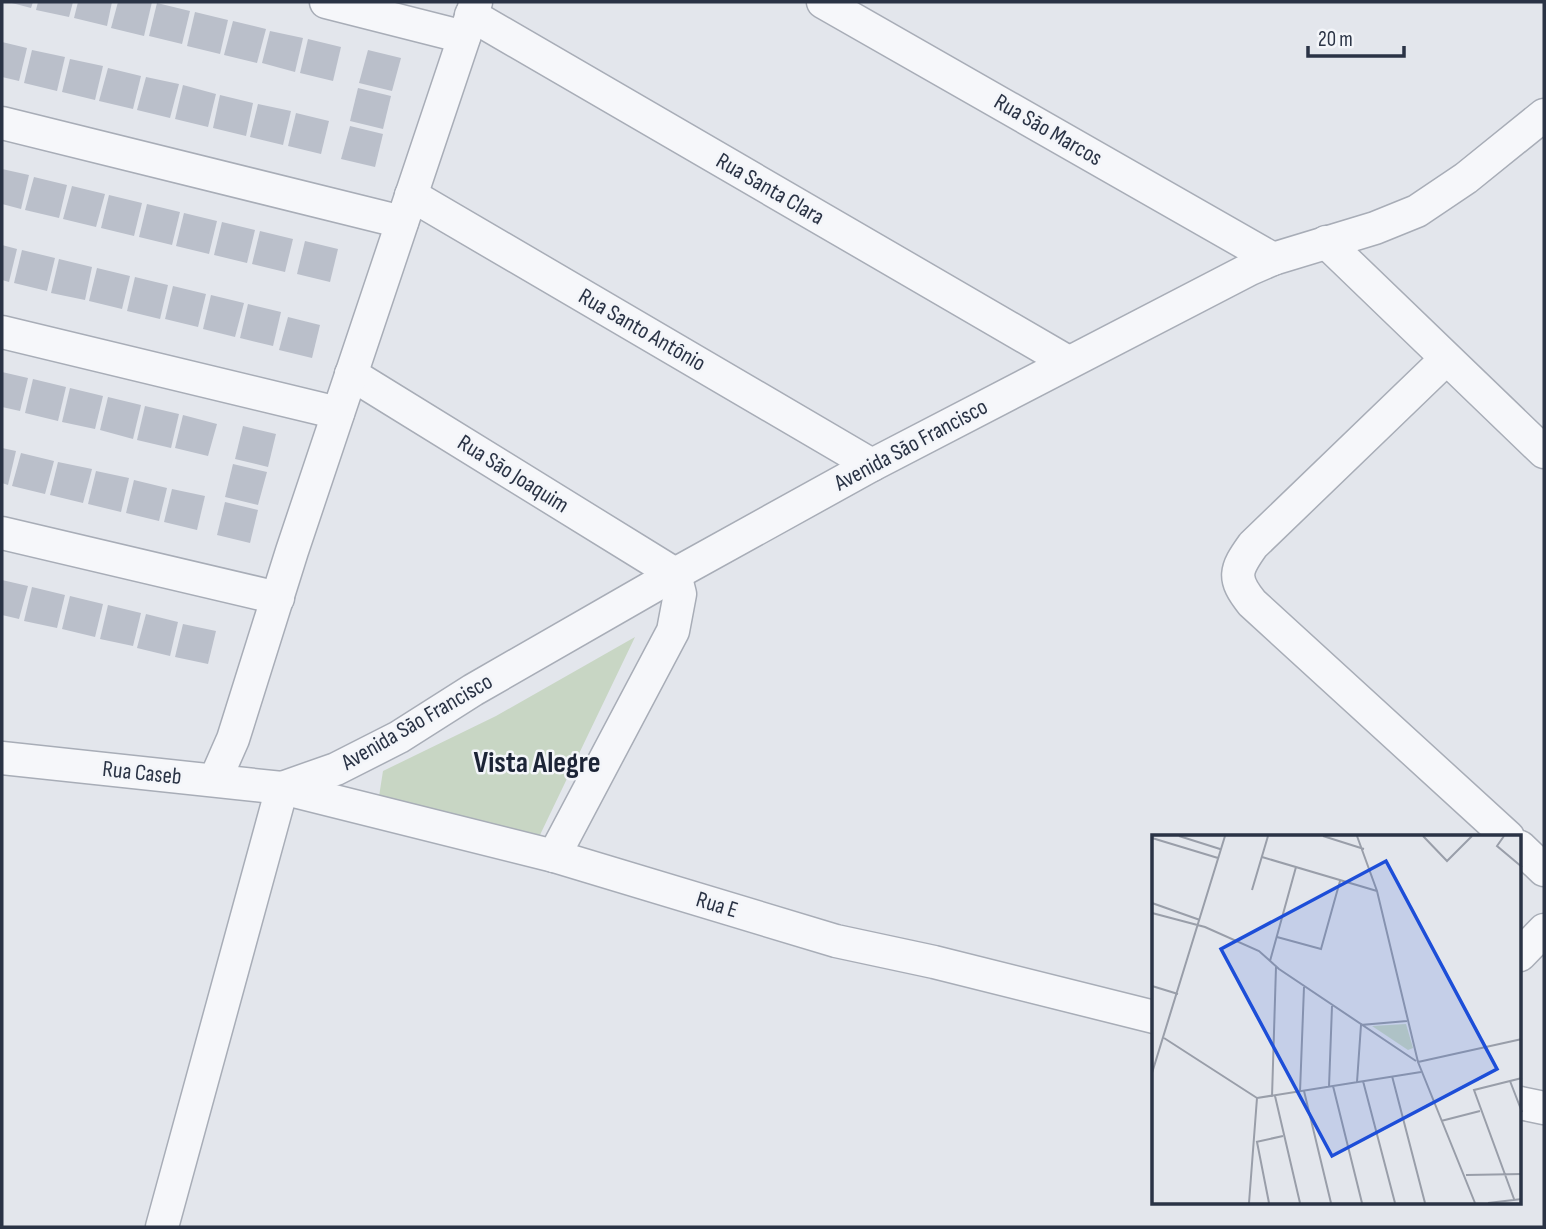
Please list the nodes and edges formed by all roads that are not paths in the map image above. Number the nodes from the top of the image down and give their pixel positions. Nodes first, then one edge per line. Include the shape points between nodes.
1 (326, 2) edge
2 (823, 2) edge
3 (471, 18) edge
4 (1544, 115) edge
5 (2, 123) edge
6 (407, 208) junction
7 (1326, 242) junction
8 (1273, 259) junction
9 (2, 332) edge
10 (1446, 359) junction
11 (1068, 362) junction
12 (351, 374) junction
13 (338, 413) junction
14 (1544, 452) edge
15 (872, 465) junction
16 (2, 533) edge
17 (675, 574) junction
18 (278, 598) junction
19 (2, 758) edge
20 (215, 780) junction
21 (282, 788) junction
22 (1506, 835) edge
23 (1522, 849) edge
24 (554, 856) junction
25 (1544, 870) edge
26 (1544, 930) edge
27 (1522, 954) edge
28 (1152, 1016) edge
29 (1522, 1103) edge
30 (1544, 1108) edge
31 (162, 1227) edge

1 - 3 street, Rua Santa Clara
2 - 8 street, Rua São Marcos
3 - 6 street
3 - 11 street, Rua Santa Clara
4 - 7 street, Avenida São Francisco via 1417,211
5 - 6 street, Rua Santo Antônio
6 - 12 street
6 - 15 street, Rua Santo Antônio
7 - 8 street, Avenida São Francisco
7 - 10 street
8 - 11 street, Avenida São Francisco
9 - 13 street
10 - 14 street
10 - 22 street via 1253,545 1241,561 1237,577 1252,603
11 - 15 street, Avenida São Francisco
12 - 13 street
12 - 17 street, Rua São Joaquim
13 - 18 street
15 - 17 street, Avenida São Francisco
16 - 18 street
17 - 21 street, Avenida São Francisco via 398,737 336,769
17 - 24 street via 680,594 673,631
18 - 20 street via 233,739
19 - 20 street, Rua Caseb
20 - 21 street, Rua Caseb
21 - 24 street, Rua E
21 - 31 street
23 - 25 street
24 - 28 street, Rua E via 836,941
26 - 27 street
29 - 30 street

